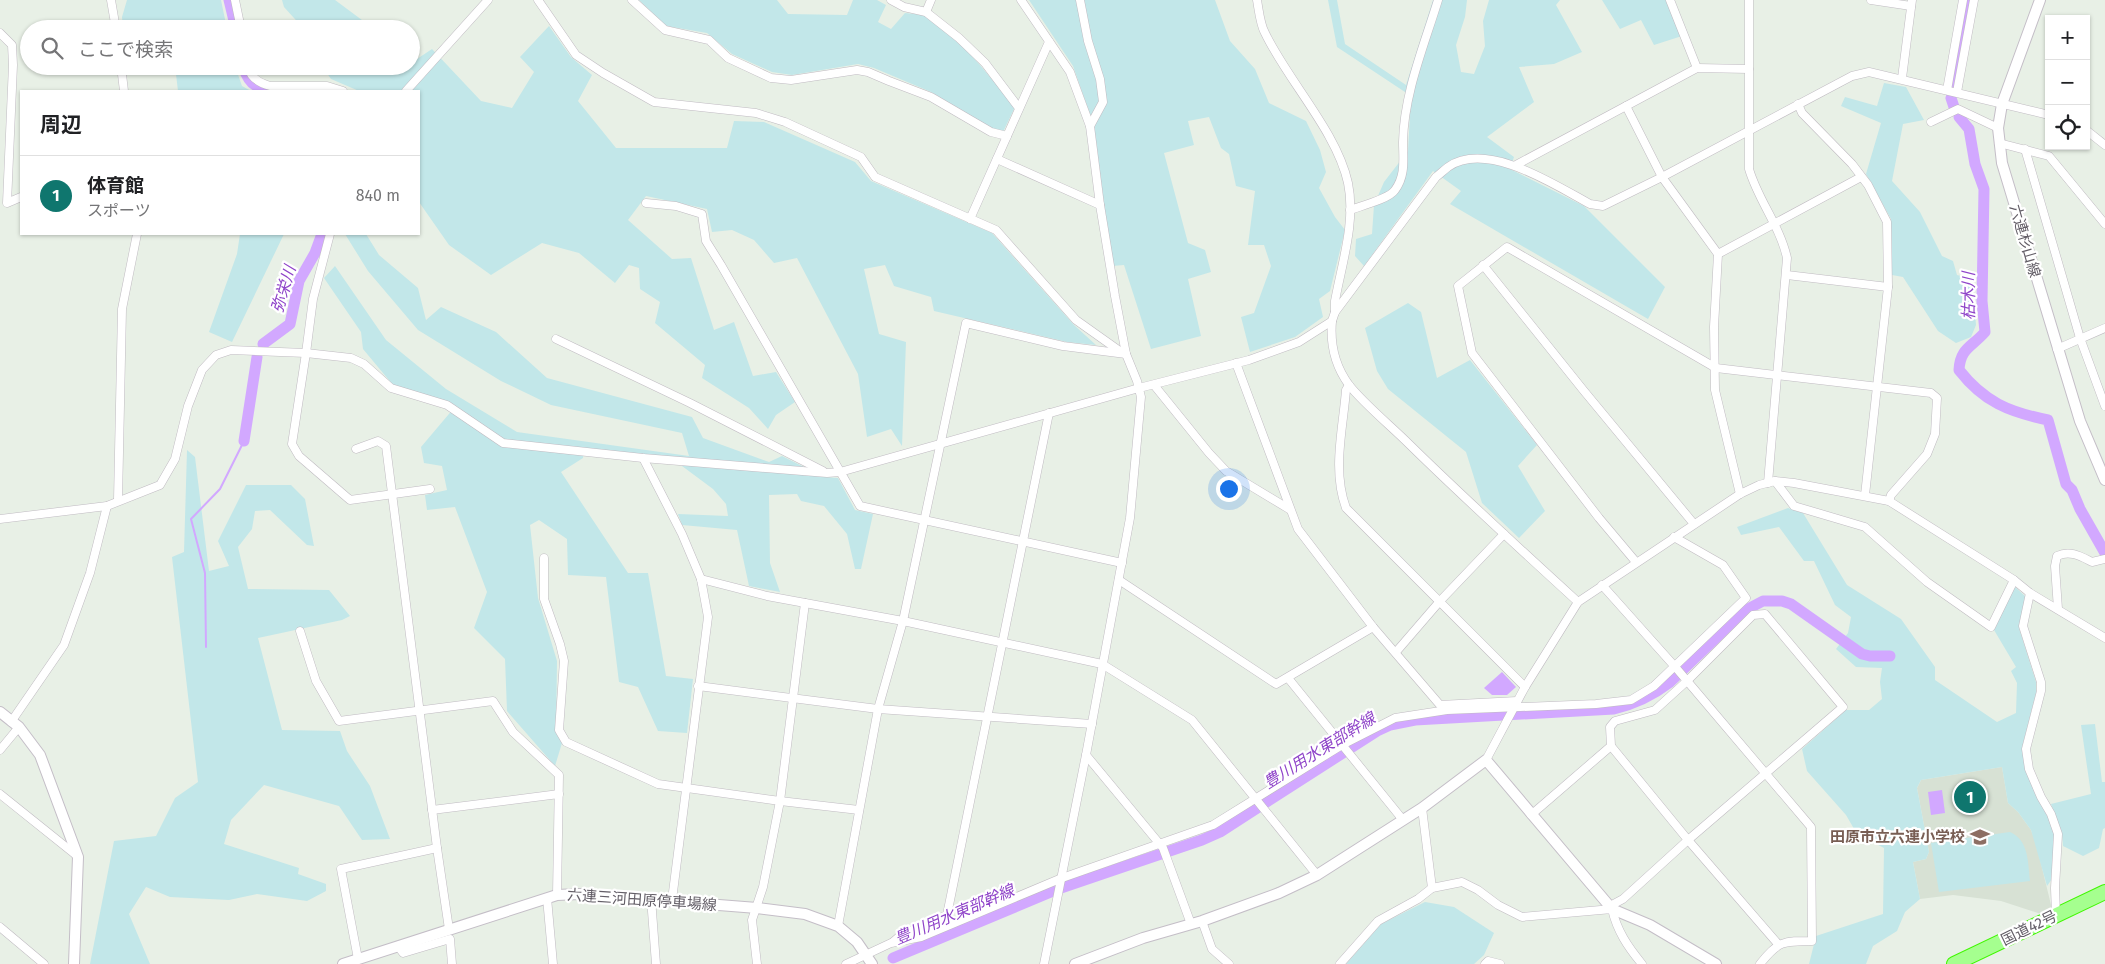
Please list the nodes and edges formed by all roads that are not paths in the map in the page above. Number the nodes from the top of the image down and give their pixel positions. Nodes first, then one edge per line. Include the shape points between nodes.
1 (111, 0) edge
2 (235, 0) edge
3 (488, 0) edge
4 (538, 0) edge
5 (632, 0) edge
6 (891, 0) edge
7 (931, 0) edge
8 (1021, 0) edge
9 (1080, 0) edge
10 (1256, 0) edge
11 (1438, 0) edge
12 (1670, 0) edge
13 (1749, 0) edge
14 (1871, 0) edge
15 (1963, 0) edge
16 (1974, 0) edge
17 (2043, 2) edge
18 (1912, 3) edge
19 (926, 12) junction
20 (114, 20) edge
21 (239, 20) edge
22 (0, 33) edge
23 (1050, 42) junction
24 (1697, 68) junction
25 (1749, 69) junction
26 (122, 75) edge
27 (252, 75) edge
28 (1902, 78) junction
29 (124, 90) edge
30 (340, 90) edge
31 (407, 90) edge
32 (1947, 90) junction
33 (1958, 92) junction
34 (1798, 104) junction
35 (2002, 104) junction
36 (1626, 106) junction
37 (1019, 108) junction
38 (2045, 114) edge
39 (1931, 122) dead end
40 (1090, 126) junction
41 (1998, 128) junction
42 (1750, 129) junction
43 (2090, 132) edge
44 (1007, 136) junction
45 (2103, 140) edge
46 (1998, 143) junction
47 (2025, 149) junction
48 (997, 159) junction
49 (1516, 165) junction
50 (1662, 177) junction
51 (1861, 177) junction
52 (20, 197) edge
53 (4, 203) edge
54 (646, 203) dead end
55 (1100, 205) junction
56 (1350, 210) junction
57 (970, 219) junction
58 (2105, 224) edge
59 (1775, 225) junction
60 (136, 235) edge
61 (330, 235) edge
62 (1718, 254) junction
63 (1483, 265) junction
64 (1787, 275) junction
65 (1888, 287) junction
66 (1335, 312) junction
67 (1332, 321) junction
68 (2105, 328) edge
69 (2080, 338) junction
70 (556, 339) dead end
71 (2057, 349) junction
72 (306, 353) junction
73 (1124, 354) junction
74 (1236, 363) junction
75 (1716, 368) junction
76 (1776, 375) junction
77 (1154, 385) junction
78 (1349, 385) junction
79 (1139, 388) junction
80 (1876, 388) junction
81 (2105, 406) edge
82 (1049, 413) junction
83 (941, 444) junction
84 (356, 449) dead end
85 (643, 458) junction
86 (840, 472) junction
87 (827, 473) junction
88 (2105, 480) edge
89 (1772, 482) junction
90 (430, 489) dead end
91 (1740, 494) junction
92 (393, 495) junction
93 (1865, 495) junction
94 (118, 500) junction
95 (1888, 500) junction
96 (107, 506) junction
97 (1289, 509) junction
98 (0, 519) edge
99 (924, 520) junction
100 (1694, 524) junction
101 (1504, 534) junction
102 (1674, 537) junction
103 (1024, 541) junction
104 (544, 558) dead end
105 (2105, 559) edge
106 (1636, 562) junction
107 (1122, 563) junction
108 (702, 579) junction
109 (1119, 580) junction
110 (2014, 580) junction
111 (1602, 585) junction
112 (2030, 593) junction
113 (1440, 601) junction
114 (1578, 602) junction
115 (805, 603) junction
116 (2058, 609) junction
117 (903, 621) junction
118 (1373, 627) junction
119 (300, 631) dead end
120 (2105, 638) edge
121 (1002, 643) junction
122 (1396, 652) junction
123 (1102, 664) junction
124 (1675, 668) junction
125 (1288, 678) junction
126 (1685, 679) junction
127 (698, 686) junction
128 (1525, 687) junction
129 (793, 697) junction
130 (1514, 706) junction
131 (421, 709) junction
132 (878, 709) junction
133 (0, 712) edge
134 (987, 716) junction
135 (1092, 724) junction
136 (15, 725) junction
137 (1343, 746) junction
138 (1611, 746) junction
139 (0, 750) edge
140 (1086, 755) junction
141 (1486, 760) junction
142 (1765, 774) junction
143 (685, 787) junction
144 (0, 794) edge
145 (560, 794) junction
146 (1256, 798) junction
147 (780, 801) junction
148 (1422, 808) junction
149 (432, 810) junction
150 (859, 810) junction
151 (1532, 815) junction
152 (1403, 820) junction
153 (1688, 840) junction
154 (1161, 846) junction
155 (437, 848) junction
156 (78, 857) junction
157 (1317, 875) junction
158 (1061, 880) junction
159 (1432, 888) junction
160 (2105, 892) edge
161 (552, 896) junction
162 (651, 898) junction
163 (672, 900) junction
164 (757, 908) junction
165 (1611, 908) junction
166 (2056, 915) junction
167 (1202, 921) junction
168 (1191, 924) junction
169 (838, 926) junction
170 (0, 927) edge
171 (449, 929) junction
172 (891, 943) junction
173 (1778, 944) junction
174 (398, 946) junction
175 (1984, 950) junction
176 (866, 954) junction
177 (350, 962) edge
178 (44, 964) edge
179 (74, 964) edge
180 (452, 964) edge
181 (553, 964) edge
182 (656, 964) edge
183 (757, 964) edge
184 (846, 964) edge
185 (872, 964) edge
186 (1044, 964) edge
187 (1075, 964) edge
188 (1229, 964) edge
189 (1340, 964) edge
190 (1485, 964) edge
191 (1500, 964) edge
192 (1642, 964) edge
193 (1716, 964) edge
194 (1760, 964) edge
195 (1954, 964) edge
196 (1974, 964) edge

1 - 20 street
2 - 21 street
3 - 31 street
4 - 57 street via 576,55 654,102 756,113 785,122 861,157 875,177
5 - 44 street via 665,30 709,40 728,58 771,78 791,80 857,70 868,72 931,97 991,132
6 - 19 street
7 - 19 street
8 - 23 street
9 - 40 street via 1103,102
10 - 56 street via 1264,32 1342,159
11 - 56 street via 1406,102 1404,171 1394,192
12 - 24 street
13 - 25 street
14 - 18 street
15 - 32 street
16 - 33 street
17 - 35 main road, 六連杉山線
18 - 28 street
19 - 37 street via 985,63
22 - 53 street via 12,45 13,66
23 - 37 street
23 - 40 street via 1070,72
24 - 25 street
24 - 36 street
25 - 42 street
26 - 29 street
27 - 30 street via 270,86 327,86
28 - 32 street
28 - 34 street via 1869,72 1860,74
32 - 33 street
33 - 35 street
34 - 42 street
34 - 51 street via 1802,113
35 - 38 street
35 - 41 main road, 六連杉山線
36 - 49 street
36 - 50 street
37 - 44 street
39 - 41 street via 1958,109
40 - 55 street
41 - 46 main road, 六連杉山線
42 - 50 street
42 - 59 street via 1749,169 1754,186
43 - 45 street
44 - 48 street
46 - 47 street
46 - 71 main road, 六連杉山線
47 - 58 street via 2049,156
47 - 69 street
48 - 55 street
48 - 57 street
49 - 50 street via 1590,204 1603,206
49 - 66 street via 1466,160 1448,166 1436,177
50 - 62 street
51 - 59 street
51 - 65 street via 1887,222
52 - 53 street
54 - 86 street via 676,206 702,214 706,241
55 - 73 street
56 - 66 street
57 - 73 street via 996,230 1076,320
59 - 62 street
59 - 64 street via 1784,243
60 - 94 street via 122,309
61 - 72 street via 312,298
62 - 75 street via 1714,327
63 - 75 street via 1507,247
63 - 100 street
63 - 106 street via 1458,286 1472,353
64 - 65 street
64 - 76 street
65 - 80 street
66 - 67 street
67 - 74 street via 1299,342
67 - 78 street via 1330,338 1333,351
68 - 69 street
69 - 71 street
69 - 81 street
70 - 87 street
71 - 88 main road, 六連杉山線 via 2080,421
72 - 85 street via 351,358 364,364 391,388 447,406 503,443
72 - 92 street via 292,444 299,456 350,500
72 - 94 street via 230,350 216,356 202,370 188,406 175,459 160,485
73 - 79 street
73 - 83 street via 1063,346 966,323
74 - 77 street
74 - 97 street
75 - 76 street
75 - 91 street via 1715,390
76 - 80 street
76 - 89 street
77 - 79 street
77 - 97 street via 1208,453 1226,470
78 - 101 street
78 - 113 street via 1339,446 1341,494 1346,508
79 - 82 street
79 - 107 street via 1141,398 1130,518
80 - 93 street
80 - 95 street via 1931,393 1937,398 1935,434 1927,454
82 - 83 street
82 - 103 street
83 - 86 street
83 - 99 street
84 - 92 street via 378,441 386,446
85 - 87 street
85 - 108 street
86 - 87 street
86 - 99 street via 860,506
89 - 91 street
89 - 93 street
89 - 110 street via 1794,506 1865,527 1927,582 1991,628
90 - 92 street
91 - 100 street
92 - 131 street
93 - 95 street
94 - 96 street
95 - 110 street
96 - 98 street
96 - 136 street via 90,573 64,645
97 - 118 street via 1298,529
99 - 103 street
99 - 117 street
100 - 102 street
101 - 113 street
101 - 114 street
102 - 106 street
102 - 124 street via 1723,565 1746,598
103 - 107 street
103 - 121 street
104 - 143 street via 544,598 564,661 559,730 566,742 658,784
105 - 116 street via 2092,562 2066,552 2057,556
106 - 111 street
107 - 109 street
108 - 115 street
108 - 127 street via 708,616
109 - 123 street
109 - 125 street via 1276,684
110 - 112 street
111 - 114 street
111 - 124 street
112 - 116 street
112 - 166 street via 2022,626 2041,682 2041,691 2026,749 2029,769 2058,834
113 - 122 street
113 - 128 street
114 - 128 street
115 - 117 street
115 - 129 street
116 - 120 street
117 - 121 street
117 - 132 street
118 - 122 street
118 - 125 street
119 - 131 street via 316,681 339,721
121 - 123 street
121 - 134 street
122 - 130 street via 1440,705
123 - 135 street
123 - 146 street via 1192,720
124 - 126 street
124 - 130 street via 1631,700
125 - 137 street
126 - 138 street via 1655,710 1614,721 1610,727
126 - 142 street
126 - 142 street via 1753,615 1765,614 1843,707
127 - 129 street
127 - 143 street
128 - 130 street
129 - 132 street
129 - 147 street
130 - 137 street via 1447,710 1395,718
130 - 141 street
131 - 145 street via 493,701 514,732 559,775
131 - 149 street
132 - 134 street
132 - 150 street
133 - 136 main road
134 - 135 street
134 - 172 street via 947,915
135 - 140 street
136 - 139 street
136 - 156 main road via 40,755
137 - 146 street
137 - 152 street
138 - 151 street
138 - 153 street
140 - 154 street
140 - 158 street
141 - 148 main road
141 - 151 main road
142 - 153 street
142 - 173 street via 1811,827 1812,941
143 - 147 street
143 - 163 street
144 - 156 street
145 - 149 street
145 - 161 street
146 - 154 street via 1213,825
146 - 157 street
147 - 150 street
147 - 164 street
148 - 152 main road
148 - 159 street
149 - 155 street
150 - 169 street
151 - 165 main road
152 - 157 main road
153 - 165 street
153 - 173 street
154 - 158 street
154 - 168 street
155 - 171 street
155 - 177 street via 341,869
156 - 179 main road
157 - 167 main road via 1279,893
158 - 172 street via 921,937
158 - 186 street
159 - 165 street via 1462,882 1522,918
159 - 189 street via 1378,921
160 - 166 highway, 国道42号
161 - 162 main road, 六連三河田原停車場線 via 579,894
161 - 171 main road, 六連三河田原停車場線
161 - 181 street
162 - 163 main road, 六連三河田原停車場線
162 - 182 street
163 - 164 main road, 六連三河田原停車場線
164 - 169 main road, 六連三河田原停車場線 via 805,914
164 - 183 street via 752,920
165 - 192 street via 1626,945
165 - 193 main road via 1650,925
166 - 175 highway, 国道42号
167 - 168 main road
167 - 188 street via 1212,949
168 - 187 main road
169 - 176 main road, 六連三河田原停車場線
170 - 178 street
171 - 174 main road, 六連三河田原停車場線
172 - 176 street
173 - 194 street
174 - 177 main road, 六連三河田原停車場線
174 - 180 street via 403,954 450,939
175 - 195 highway, 国道42号
175 - 196 street
176 - 184 street
176 - 185 main road, 六連三河田原停車場線
190 - 191 street via 1488,961

